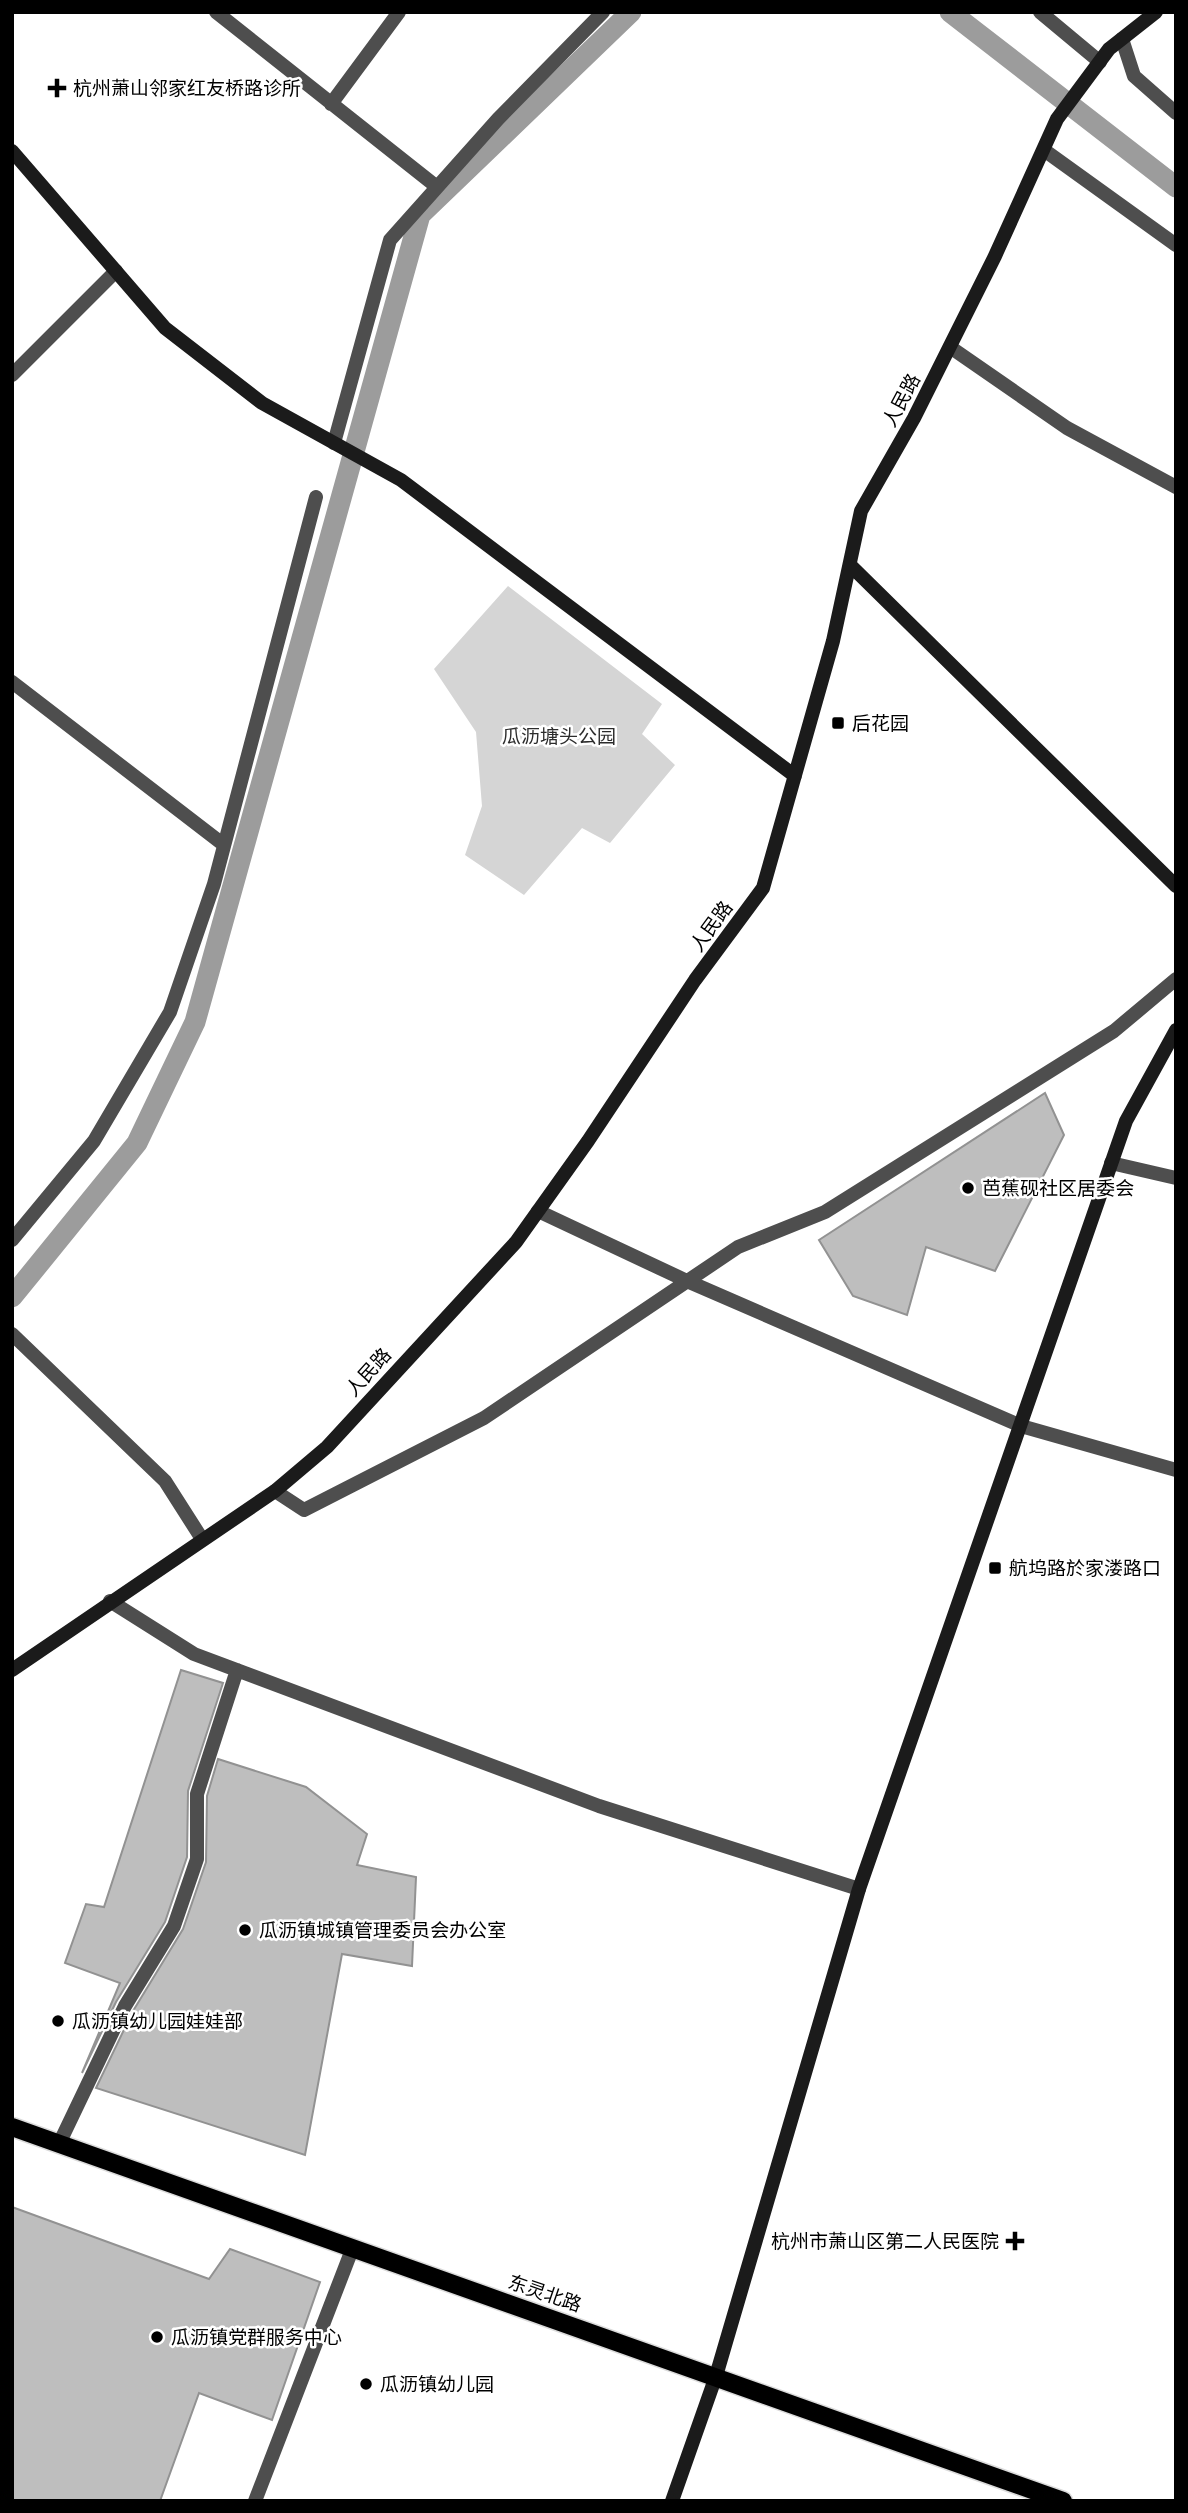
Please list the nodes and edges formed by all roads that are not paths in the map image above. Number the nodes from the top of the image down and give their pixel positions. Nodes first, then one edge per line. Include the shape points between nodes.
1 (216, 12) edge
2 (399, 12) edge
3 (603, 12) edge
4 (1040, 12) edge
5 (1156, 12) edge
6 (1122, 39) junction
7 (1100, 62) junction
8 (331, 104) junction
9 (1176, 113) edge
10 (1044, 150) junction
11 (12, 151) edge
12 (437, 187) junction
13 (1176, 244) edge
14 (116, 271) junction
15 (950, 347) junction
16 (12, 375) edge
17 (334, 443) junction
18 (1176, 487) edge
19 (316, 497) dead end
20 (850, 565) junction
21 (12, 682) edge
22 (794, 776) junction
23 (224, 845) junction
24 (1176, 886) edge
25 (1176, 979) edge
26 (1176, 1030) edge
27 (1111, 1163) junction
28 (1176, 1178) edge
29 (538, 1211) junction
30 (12, 1240) edge
31 (687, 1281) junction
32 (12, 1334) edge
33 (1021, 1426) junction
34 (1176, 1470) edge
35 (275, 1491) junction
36 (202, 1539) junction
37 (110, 1601) junction
38 (12, 1670) edge
39 (237, 1670) junction
40 (859, 1889) junction
41 (12, 2127) edge
42 (60, 2144) junction
43 (353, 2247) junction
44 (716, 2376) junction
45 (255, 2501) edge
46 (672, 2501) edge
47 (1063, 2501) edge

1 - 8 street
2 - 8 street
3 - 12 street
4 - 7 street
5 - 6 street, 人民路
6 - 7 street, 人民路
6 - 9 street via 1134,76
7 - 10 street, 人民路 via 1057,119
8 - 12 street
10 - 13 street
10 - 15 street, 人民路
11 - 14 street
12 - 17 street via 390,240
14 - 16 street
14 - 17 street via 165,328 262,403
15 - 18 street via 1067,428
15 - 20 street, 人民路 via 861,510
17 - 22 street via 392,475
19 - 23 street
20 - 22 street, 人民路
20 - 24 street
21 - 23 street
22 - 29 street, 人民路 via 763,888
23 - 30 street via 170,1012 94,1141
25 - 31 street via 1114,1031 825,1212 738,1247
26 - 27 street via 1126,1121
27 - 28 street
27 - 33 street
29 - 31 street
29 - 35 street, 人民路 via 516,1242 327,1447
31 - 33 street
31 - 35 street via 484,1418 304,1510
32 - 36 street via 165,1481
33 - 34 street
33 - 40 street
35 - 36 street, 人民路
36 - 37 street, 人民路
37 - 38 street, 人民路
37 - 39 street via 194,1654
39 - 40 street via 599,1806
39 - 42 street via 197,1794 197,1859 174,1926 125,2006
40 - 44 street
41 - 42 main road, 东灵北路
42 - 43 main road, 东灵北路
43 - 44 main road, 东灵北路
43 - 45 street
44 - 46 street
44 - 47 main road, 东灵北路

